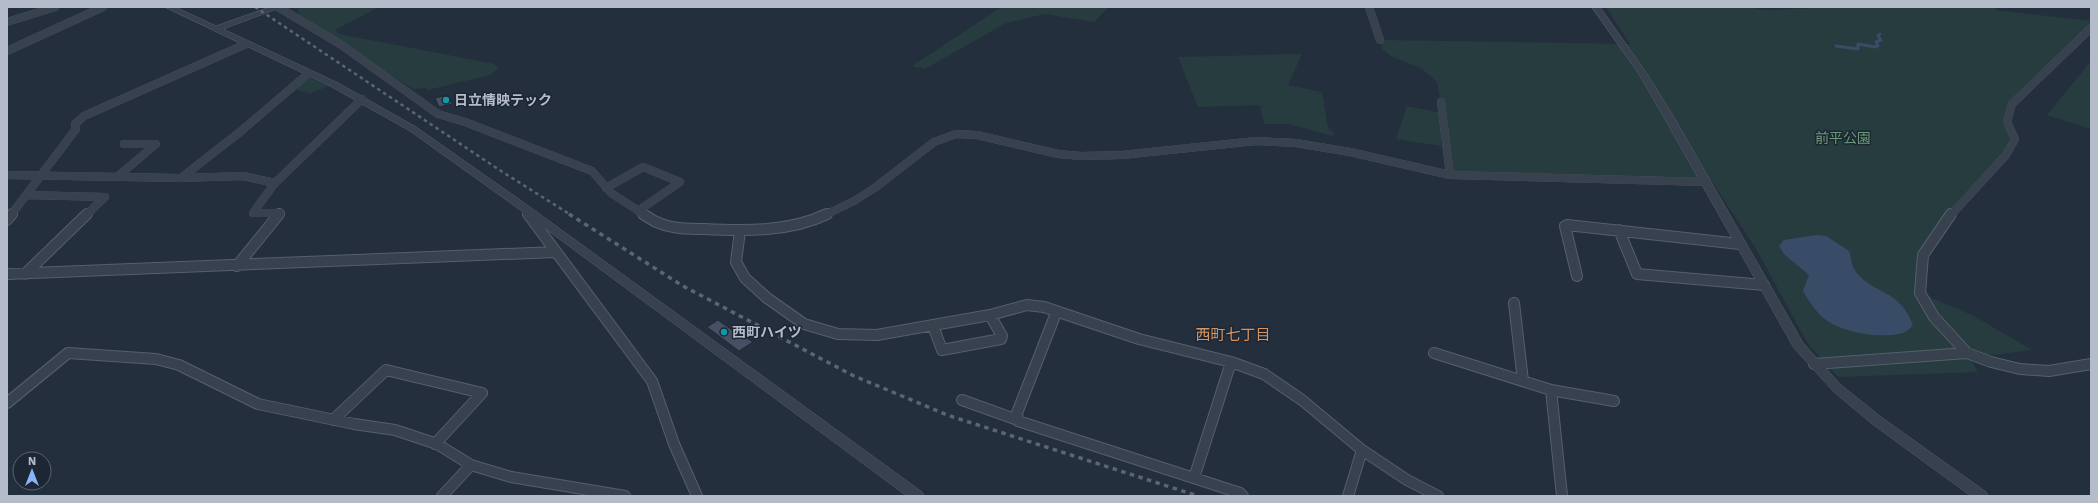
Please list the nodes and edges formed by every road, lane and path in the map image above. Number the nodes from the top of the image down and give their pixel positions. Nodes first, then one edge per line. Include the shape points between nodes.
1 (55, 7) edge
2 (103, 7) edge
3 (169, 7) edge
4 (278, 7) edge
5 (1369, 7) edge
6 (1596, 7) edge
7 (7, 22) edge
8 (2091, 28) edge
9 (216, 29) junction
10 (1380, 40) dead end
11 (246, 44) junction
12 (7, 51) edge
13 (309, 73) junction
14 (362, 99) junction
15 (1441, 102) dead end
16 (124, 144) dead end
17 (7, 175) edge
18 (40, 176) junction
19 (1450, 176) junction
20 (117, 177) junction
21 (181, 178) junction
22 (1706, 182) junction
23 (276, 183) junction
24 (606, 188) junction
25 (26, 195) junction
26 (523, 207) junction
27 (638, 211) junction
28 (7, 220) edge
29 (740, 230) junction
30 (1619, 230) junction
31 (1740, 244) junction
32 (556, 252) junction
33 (237, 266) junction
34 (7, 274) edge
35 (25, 274) junction
36 (1577, 276) dead end
37 (1764, 285) junction
38 (1514, 304) dead end
39 (1056, 313) junction
40 (990, 316) junction
41 (933, 326) junction
42 (1434, 353) dead end
43 (1966, 353) junction
44 (1231, 362) junction
45 (1814, 364) junction
46 (2091, 364) edge
47 (1523, 381) junction
48 (1551, 390) junction
49 (962, 400) dead end
50 (1614, 401) dead end
51 (7, 403) edge
52 (333, 420) junction
53 (1018, 420) junction
54 (435, 444) junction
55 (1362, 450) junction
56 (471, 465) junction
57 (1194, 478) junction
58 (442, 496) edge
59 (625, 496) edge
60 (697, 496) edge
61 (917, 496) edge
62 (1243, 496) edge
63 (1348, 496) edge
64 (1438, 496) edge
65 (1562, 496) edge
66 (1981, 496) edge

1 - 7 street
2 - 12 street
3 - 9 street
4 - 9 street
4 - 24 street via 340,44 438,114 592,171
5 - 10 street
6 - 22 street via 1643,74
8 - 43 street via 2012,104 2006,116 2007,126 2014,139 2006,155 1945,221 1923,255 1920,293 1934,317
9 - 11 street
11 - 13 street
11 - 18 street via 84,116 75,124 76,129
13 - 14 street
13 - 21 street
14 - 23 street
14 - 26 street via 413,129
15 - 19 street
16 - 20 street via 156,144
17 - 18 street
18 - 20 street
18 - 25 street
19 - 22 street
19 - 29 street via 1350,152 1276,141 1122,155 1081,156 1051,152 977,135 956,134 934,142 876,187 834,212 813,221 788,227
20 - 21 street
21 - 23 street via 243,176
22 - 31 street
23 - 33 street via 253,213 280,213
24 - 27 street
24 - 27 street via 643,167 680,182
25 - 28 street
25 - 35 street via 105,197
26 - 32 street
26 - 61 street
27 - 29 street via 659,223 678,228
29 - 41 street via 736,262 745,278 767,298 804,324 838,334 864,335
30 - 31 street
30 - 36 street via 1565,226
30 - 37 street via 1637,274
31 - 37 street
32 - 33 street
32 - 60 street via 652,381 674,444
33 - 35 street
34 - 35 street
37 - 45 street via 1798,345
38 - 47 street
39 - 40 street via 1044,307 1027,305
39 - 44 street via 1139,339
39 - 53 street via 1017,413
40 - 41 street
40 - 41 street via 1002,336 1000,339 942,350
42 - 47 street
43 - 45 street
43 - 46 street via 2020,369 2049,371
44 - 55 street via 1264,374 1302,400
44 - 57 street
45 - 66 street via 1837,388 1876,420
47 - 48 street
48 - 50 street
48 - 65 street
49 - 53 street
51 - 52 street via 68,353 156,359 180,365 258,404
52 - 54 street via 395,430
52 - 54 street via 386,370 482,393
53 - 57 street
54 - 56 street
55 - 63 street
55 - 64 street via 1407,480
56 - 58 street
56 - 59 street via 511,477
57 - 62 street

